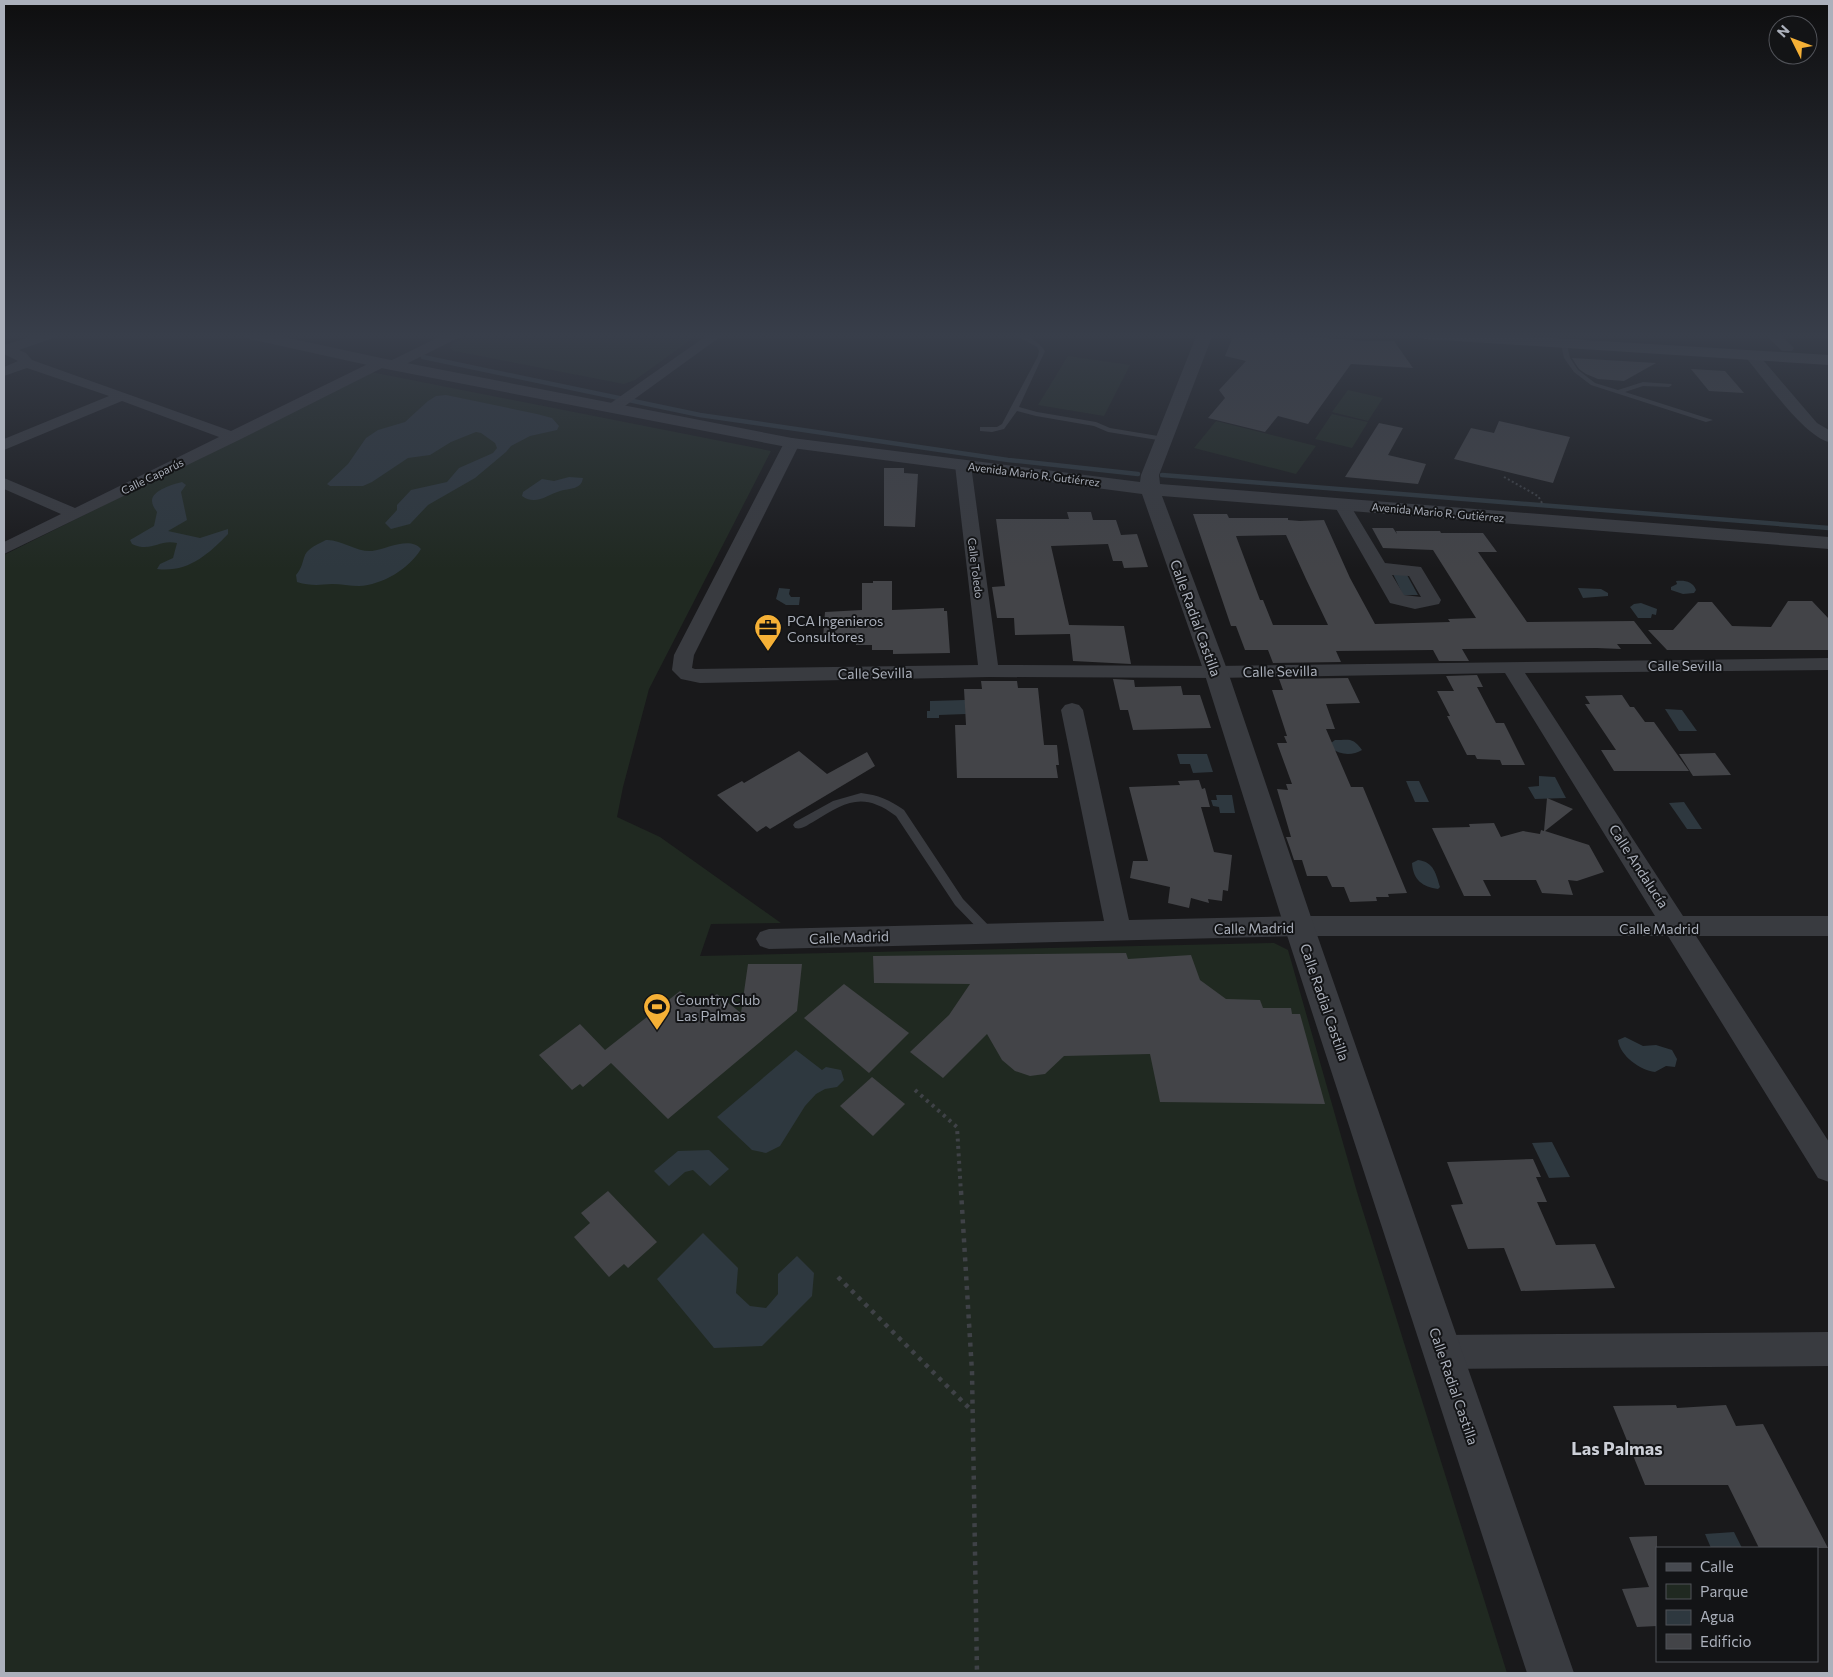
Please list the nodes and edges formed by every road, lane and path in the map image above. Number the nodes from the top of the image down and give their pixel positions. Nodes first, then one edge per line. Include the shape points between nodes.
1 (83, 412) edge
2 (166, 412) edge
3 (285, 412) edge
4 (665, 412) edge
5 (1012, 412) edge
6 (1030, 412) edge
7 (1174, 412) edge
8 (1684, 412) edge
9 (1800, 412) edge
10 (1709, 420) dead end
11 (983, 429) dead end
12 (233, 437) junction
13 (1829, 437) edge
14 (1164, 439) junction
15 (792, 443) junction
16 (4, 445) edge
17 (963, 465) junction
18 (1504, 478) dead end
19 (1150, 480) junction
20 (4, 483) edge
21 (1539, 498) dead end
22 (1342, 505) junction
23 (75, 514) junction
24 (1829, 543) edge
25 (4, 549) edge
26 (1378, 568) dead end
27 (1829, 664) edge
28 (1511, 667) junction
29 (989, 671) junction
30 (1216, 672) junction
31 (1072, 710) dead end
32 (799, 825) dead end
33 (1300, 926) junction
34 (1829, 926) edge
35 (1678, 928) junction
36 (1119, 931) junction
37 (989, 933) junction
38 (769, 939) dead end
39 (915, 1090) dead end
40 (1829, 1168) edge
41 (838, 1277) dead end
42 (1829, 1349) edge
43 (1443, 1352) junction
44 (972, 1412) junction
45 (977, 1673) edge
46 (1551, 1673) edge

1 - 16 street
2 - 12 street
3 - 12 street, Calle Caparús
4 - 15 street, Avenida Mario R. Gutiérrez
5 - 11 lane via 1005,427
6 - 14 lane
7 - 14 street
8 - 10 lane
9 - 13 street via 1812,426
12 - 23 street, Calle Caparús
14 - 19 street
15 - 17 street, Avenida Mario R. Gutiérrez
15 - 29 street, Calle Sevilla via 684,655 682,670 700,676
17 - 19 street, Avenida Mario R. Gutiérrez
17 - 29 street, Calle Toledo
18 - 21 path
19 - 22 street, Avenida Mario R. Gutiérrez
19 - 30 street, Calle Radial Castilla
20 - 23 street
22 - 24 street, Avenida Mario R. Gutiérrez
22 - 26 street
23 - 25 street, Calle Caparús
27 - 28 street, Calle Sevilla
28 - 30 street, Calle Sevilla
28 - 35 street, Calle Andalucía
29 - 30 street, Calle Sevilla
30 - 33 street, Calle Radial Castilla
31 - 36 street
32 - 37 lane via 835,804 855,798 870,796 888,803 900,813 958,902
33 - 35 street, Calle Madrid
33 - 36 street, Calle Madrid
33 - 43 street, Calle Radial Castilla
34 - 35 street, Calle Madrid
35 - 40 street, Calle Andalucía
36 - 37 street, Calle Madrid
37 - 38 street, Calle Madrid
39 - 44 path via 957,1127
41 - 44 path
42 - 43 street
43 - 46 street, Calle Radial Castilla
44 - 45 path

